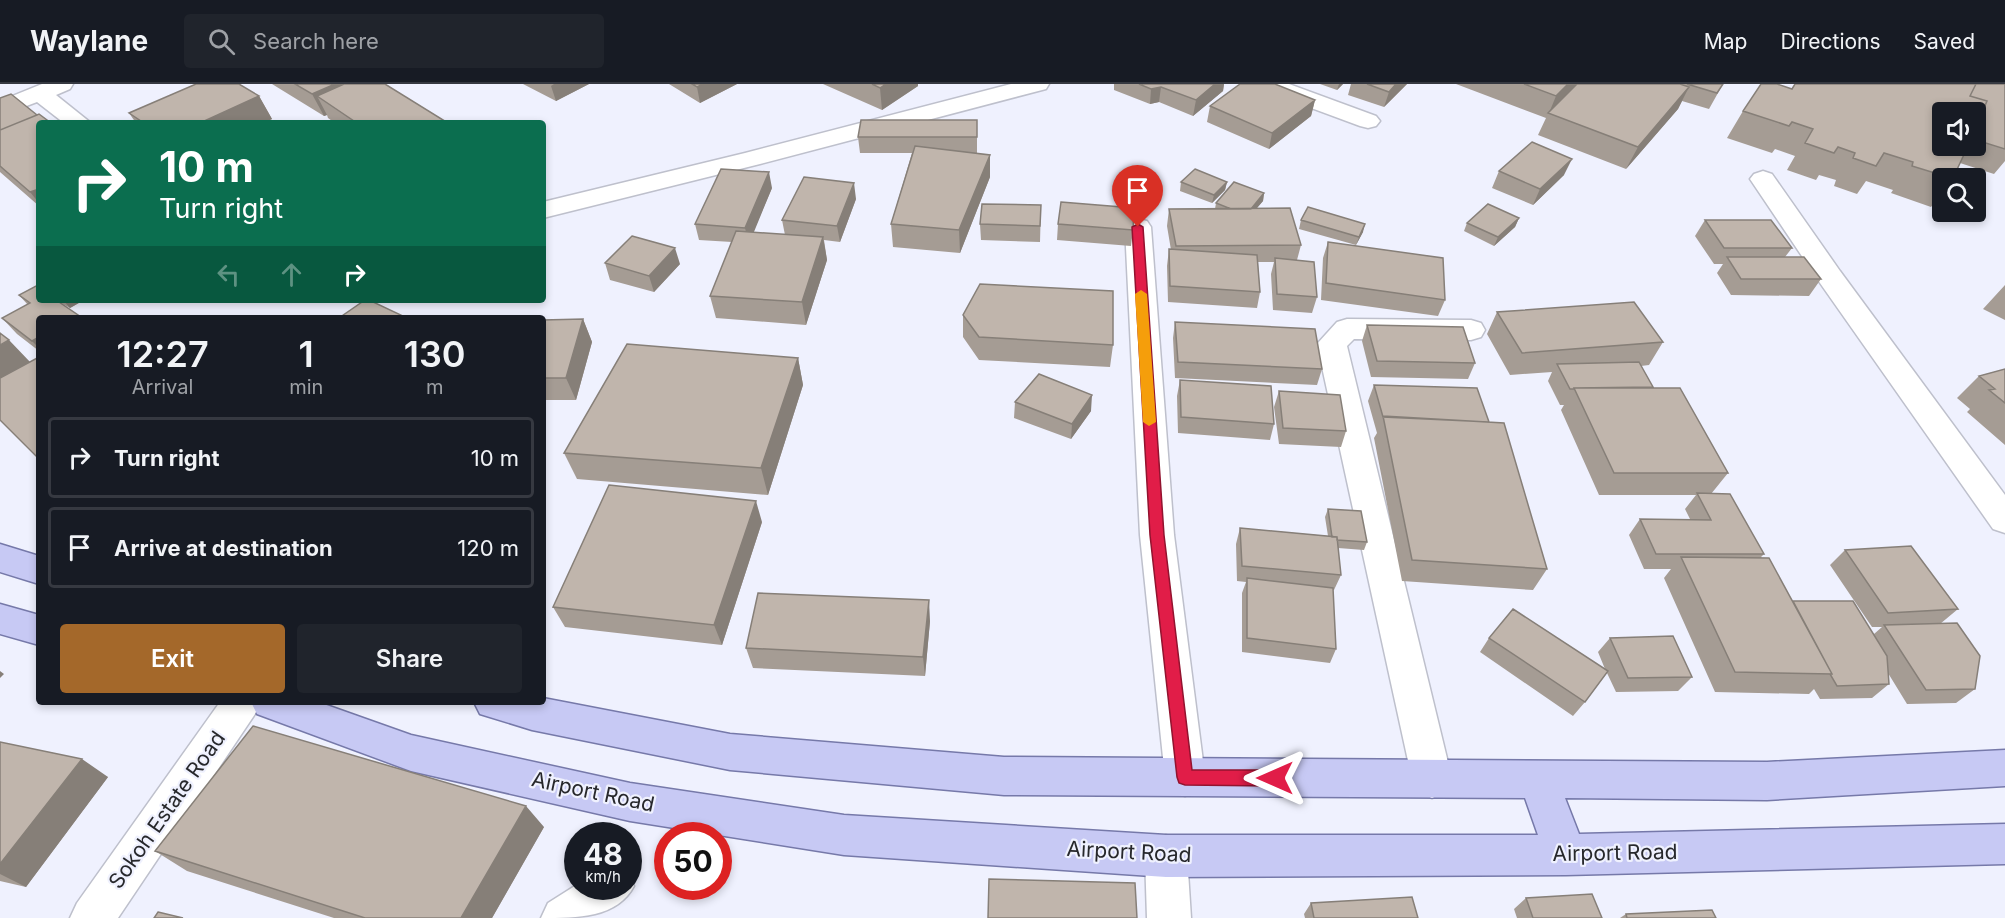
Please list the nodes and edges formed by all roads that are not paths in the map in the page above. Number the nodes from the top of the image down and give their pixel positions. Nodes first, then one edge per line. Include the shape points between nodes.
1 (15, 84) edge
2 (62, 84) edge
3 (1038, 84) edge
4 (1268, 84) edge
5 (0, 90) edge
6 (39, 93) junction
7 (0, 109) edge
8 (75, 120) edge
9 (1368, 121) dead end
10 (1763, 179) dead end
11 (546, 209) edge
12 (1138, 227) dead end
13 (1471, 330) dead end
14 (2005, 520) edge
15 (0, 558) edge
16 (36, 569) edge
17 (0, 619) edge
18 (36, 629) edge
19 (240, 705) edge
20 (278, 705) edge
21 (504, 705) edge
22 (2005, 768) edge
23 (1185, 777) junction
24 (1432, 779) junction
25 (1538, 780) junction
26 (2005, 844) edge
27 (1566, 855) junction
28 (1167, 856) junction
29 (591, 900) edge
30 (92, 918) edge
31 (563, 918) edge
32 (1169, 918) edge

1 - 5 street
2 - 6 street
3 - 11 street
4 - 9 street
6 - 7 street
6 - 8 street
10 - 14 street
12 - 23 street via 1157,535
13 - 24 street via 1347,328 1332,344
15 - 16 main road
17 - 18 main road
19 - 30 street, Sokoh Estate Road
20 - 28 main road, Airport Road via 411,753 630,802 844,835
21 - 23 main road via 730,752 1004,776
22 - 25 main road via 1767,781
23 - 24 main road
24 - 25 main road
25 - 27 main road
26 - 27 main road, Airport Road
27 - 28 main road, Airport Road
28 - 32 street
29 - 31 street

